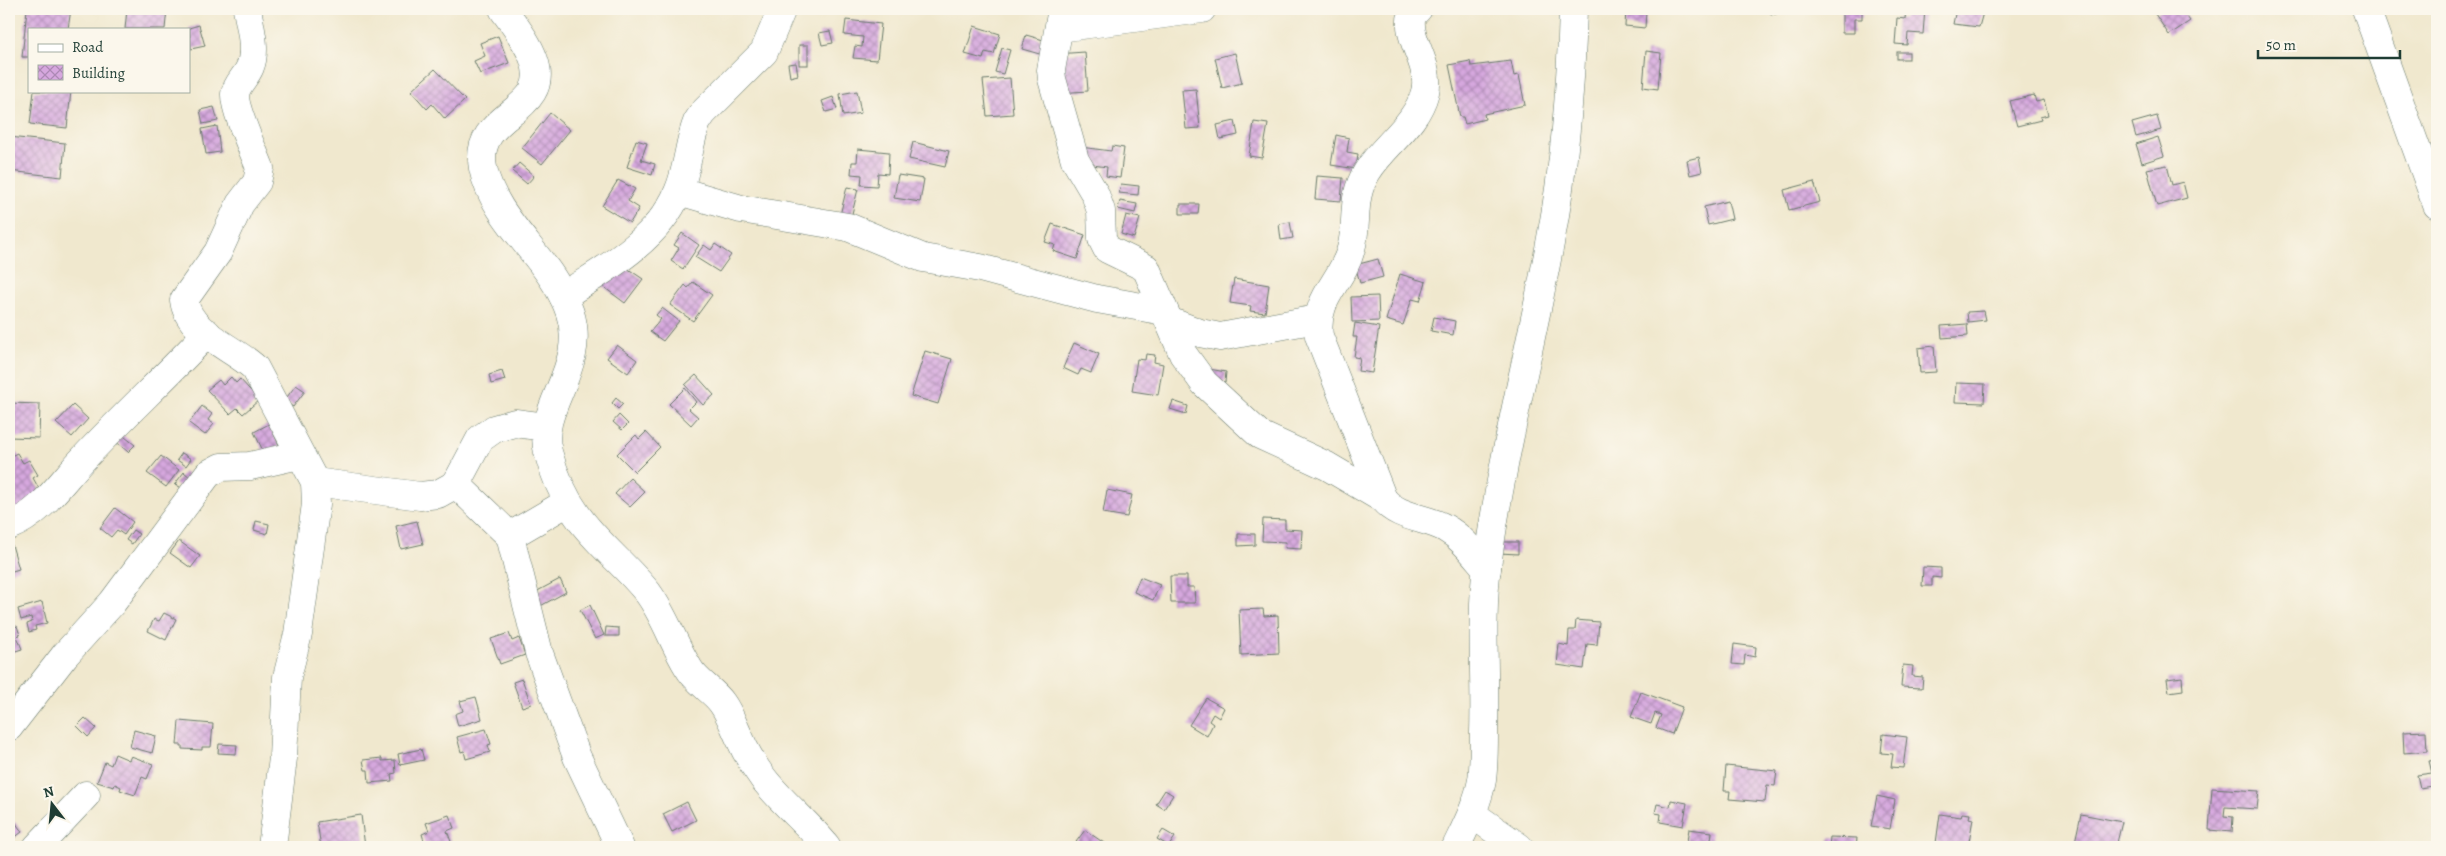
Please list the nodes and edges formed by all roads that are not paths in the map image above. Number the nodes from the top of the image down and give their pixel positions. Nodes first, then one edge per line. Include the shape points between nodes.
1 (247, 9) edge
2 (504, 9) edge
3 (782, 9) edge
4 (1202, 9) edge
5 (1412, 9) edge
6 (1572, 9) edge
7 (2366, 9) edge
8 (1060, 18) edge
9 (679, 191) junction
10 (2437, 206) edge
11 (563, 296) junction
12 (1166, 316) junction
13 (1317, 319) junction
14 (207, 333) junction
15 (546, 427) junction
16 (299, 455) junction
17 (315, 482) junction
18 (456, 484) junction
19 (1383, 499) junction
20 (568, 502) junction
21 (9, 526) edge
22 (510, 536) junction
23 (1487, 569) junction
24 (9, 727) edge
25 (86, 795) dead end
26 (1472, 814) junction
27 (37, 847) edge
28 (272, 847) edge
29 (620, 847) edge
30 (827, 847) edge
31 (1456, 847) edge
32 (1519, 847) edge

1 - 14 street via 252,58 235,96 260,168 259,177 240,204 218,252 184,300 191,319
2 - 11 street via 534,61 537,82 529,98 485,138 482,150 486,180
3 - 9 street via 764,52 697,122
4 - 8 street
5 - 13 street via 1411,28 1424,64 1425,92 1410,123 1378,157 1358,187 1351,250
6 - 23 street via 1561,175 1497,497
7 - 10 street
8 - 12 street via 1052,79 1075,160 1101,211 1103,244 1146,268
9 - 11 street via 655,230
9 - 12 street via 741,209 848,227 928,260 980,268
11 - 15 street via 572,324 572,359
12 - 13 street via 1200,333 1220,337
12 - 19 street via 1192,369 1251,428
13 - 19 street via 1325,355
14 - 16 street via 255,368
14 - 21 street via 84,458 41,507
15 - 18 street via 515,423 494,429 480,439
15 - 20 street via 548,452
16 - 17 street
16 - 24 street via 265,463 221,467 208,474 112,603 65,655
17 - 18 street via 420,496 438,494
17 - 28 street via 316,504 298,634 288,677 283,758
18 - 22 street
19 - 23 street via 1395,510 1444,528 1463,542
20 - 22 street
20 - 30 street via 662,614 688,667 723,704 744,748 764,779
22 - 29 street via 539,652 577,757
23 - 26 street via 1482,771
25 - 27 street
26 - 31 street
26 - 32 street

